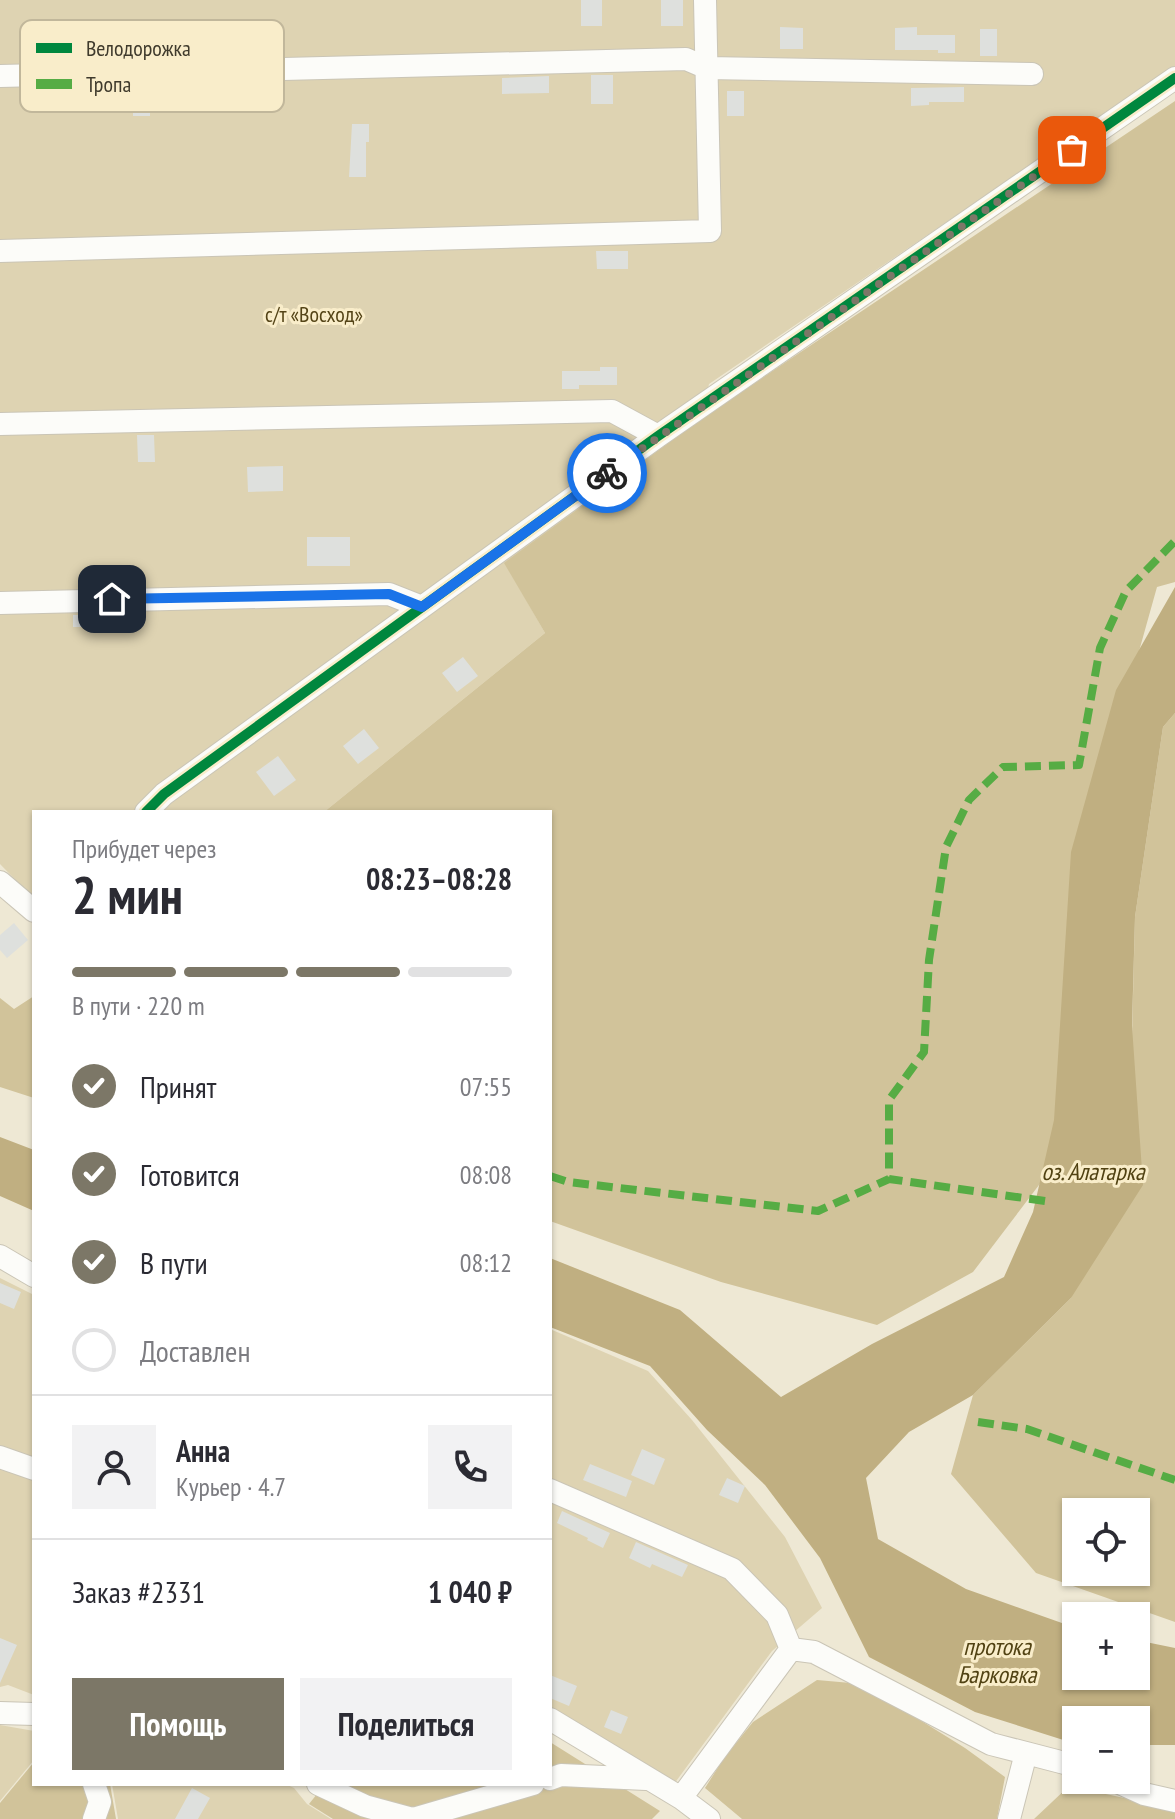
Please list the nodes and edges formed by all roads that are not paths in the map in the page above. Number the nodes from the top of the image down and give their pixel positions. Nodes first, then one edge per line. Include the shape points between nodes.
1 (705, 0) edge
2 (707, 68) junction
3 (284, 69) edge
4 (1032, 74) dead end
5 (0, 76) edge
6 (20, 76) edge
7 (1175, 78) edge
8 (0, 251) edge
9 (0, 424) edge
10 (658, 436) junction
11 (0, 603) edge
12 (422, 607) junction
13 (148, 810) edge
14 (0, 882) edge
15 (32, 909) edge
16 (0, 1256) edge
17 (32, 1275) edge
18 (0, 1457) edge
19 (32, 1468) edge
20 (552, 1491) edge
21 (791, 1649) junction
22 (0, 1713) edge
23 (32, 1714) edge
24 (552, 1720) edge
25 (1026, 1753) junction
26 (1062, 1762) edge
27 (552, 1778) edge
28 (647, 1780) junction
29 (95, 1786) edge
30 (322, 1786) edge
31 (526, 1786) edge
32 (1144, 1794) edge
33 (681, 1798) junction
34 (1175, 1801) edge
35 (94, 1819) edge
36 (709, 1819) edge
37 (1009, 1819) edge

1 - 2 street
2 - 3 street via 686,59
2 - 4 street
2 - 8 street via 710,231
5 - 6 street
7 - 10 street
9 - 10 street via 612,411
10 - 12 street
11 - 12 street via 389,594
12 - 13 street
14 - 15 street
16 - 17 street
18 - 19 street
20 - 21 street via 732,1569 777,1615
21 - 25 street via 814,1652 991,1744
21 - 33 street
22 - 23 street
24 - 28 street
25 - 26 street
25 - 37 street
27 - 28 street
28 - 33 street
29 - 35 street via 100,1802
30 - 31 street via 365,1806 413,1819
32 - 34 street
33 - 36 street

